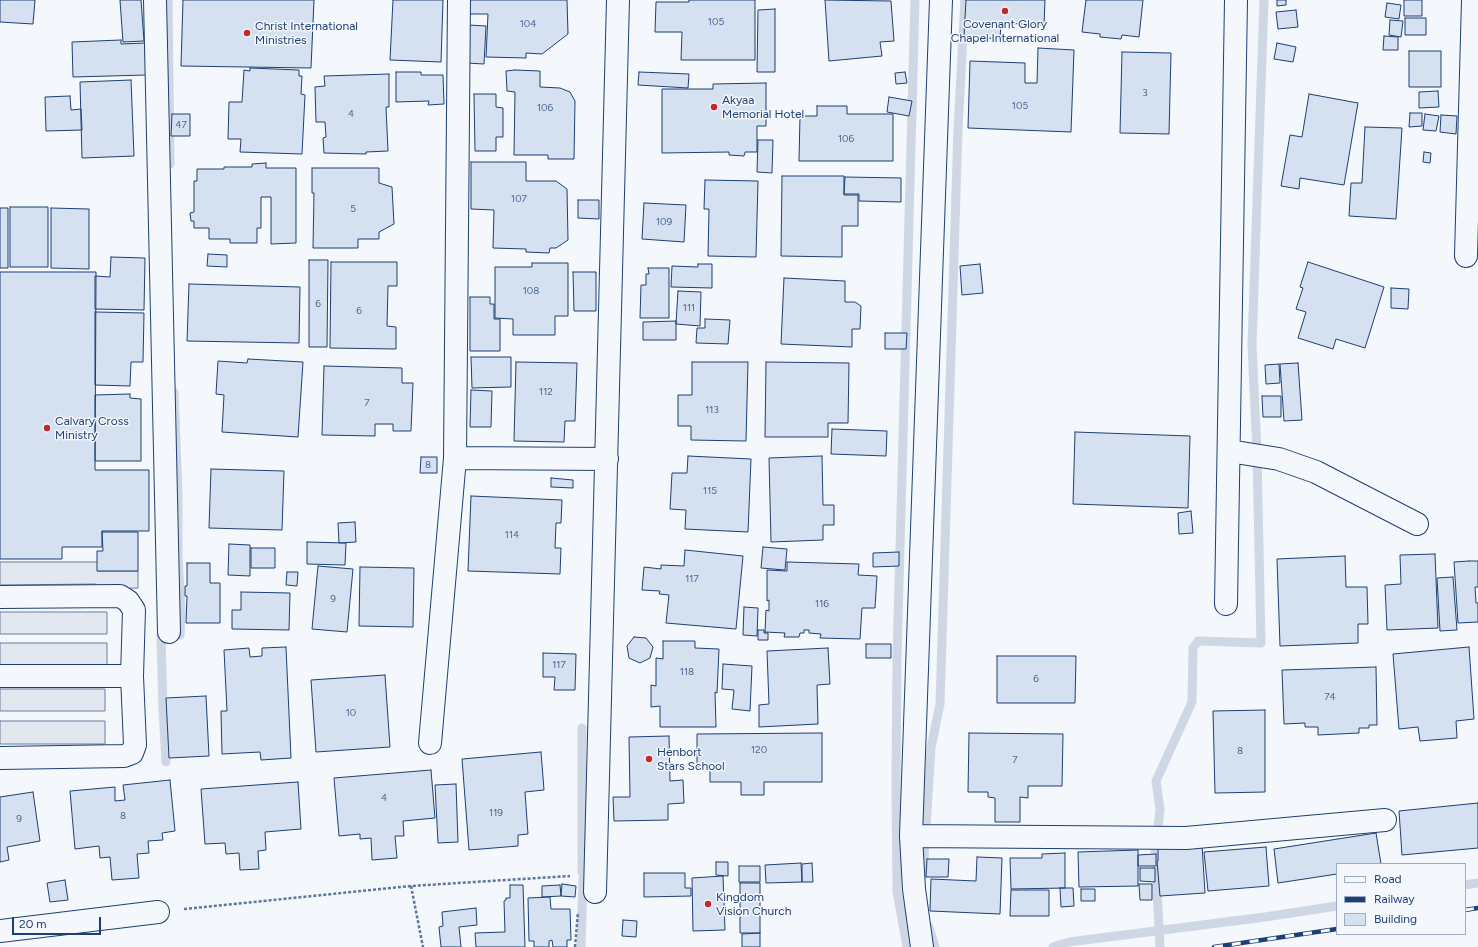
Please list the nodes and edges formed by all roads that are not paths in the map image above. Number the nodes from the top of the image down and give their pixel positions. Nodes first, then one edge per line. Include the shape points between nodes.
1 (155, 0) edge
2 (459, 0) edge
3 (618, 0) edge
4 (941, 0) edge
5 (1236, 0) edge
6 (1473, 0) edge
7 (1466, 256) dead end
8 (1229, 451) junction
9 (455, 458) junction
10 (606, 459) junction
11 (1417, 524) dead end
12 (0, 597) edge
13 (1226, 604) dead end
14 (168, 632) dead end
15 (0, 676) edge
16 (132, 676) junction
17 (430, 743) dead end
18 (0, 758) edge
19 (1385, 820) dead end
20 (912, 836) junction
21 (595, 892) dead end
22 (158, 912) road end
23 (0, 931) edge
24 (922, 947) edge

1 - 14 street
2 - 9 street
3 - 10 street
4 - 20 street
5 - 8 street
6 - 7 street
8 - 11 street via 1279,459 1316,472
8 - 13 street
9 - 10 street
9 - 17 street
10 - 21 street
12 - 16 street via 120,596 128,601 134,610
15 - 16 street
16 - 18 street via 135,745 132,753 124,756
19 - 20 street via 1186,838
20 - 24 street via 914,889
22 - 23 street

